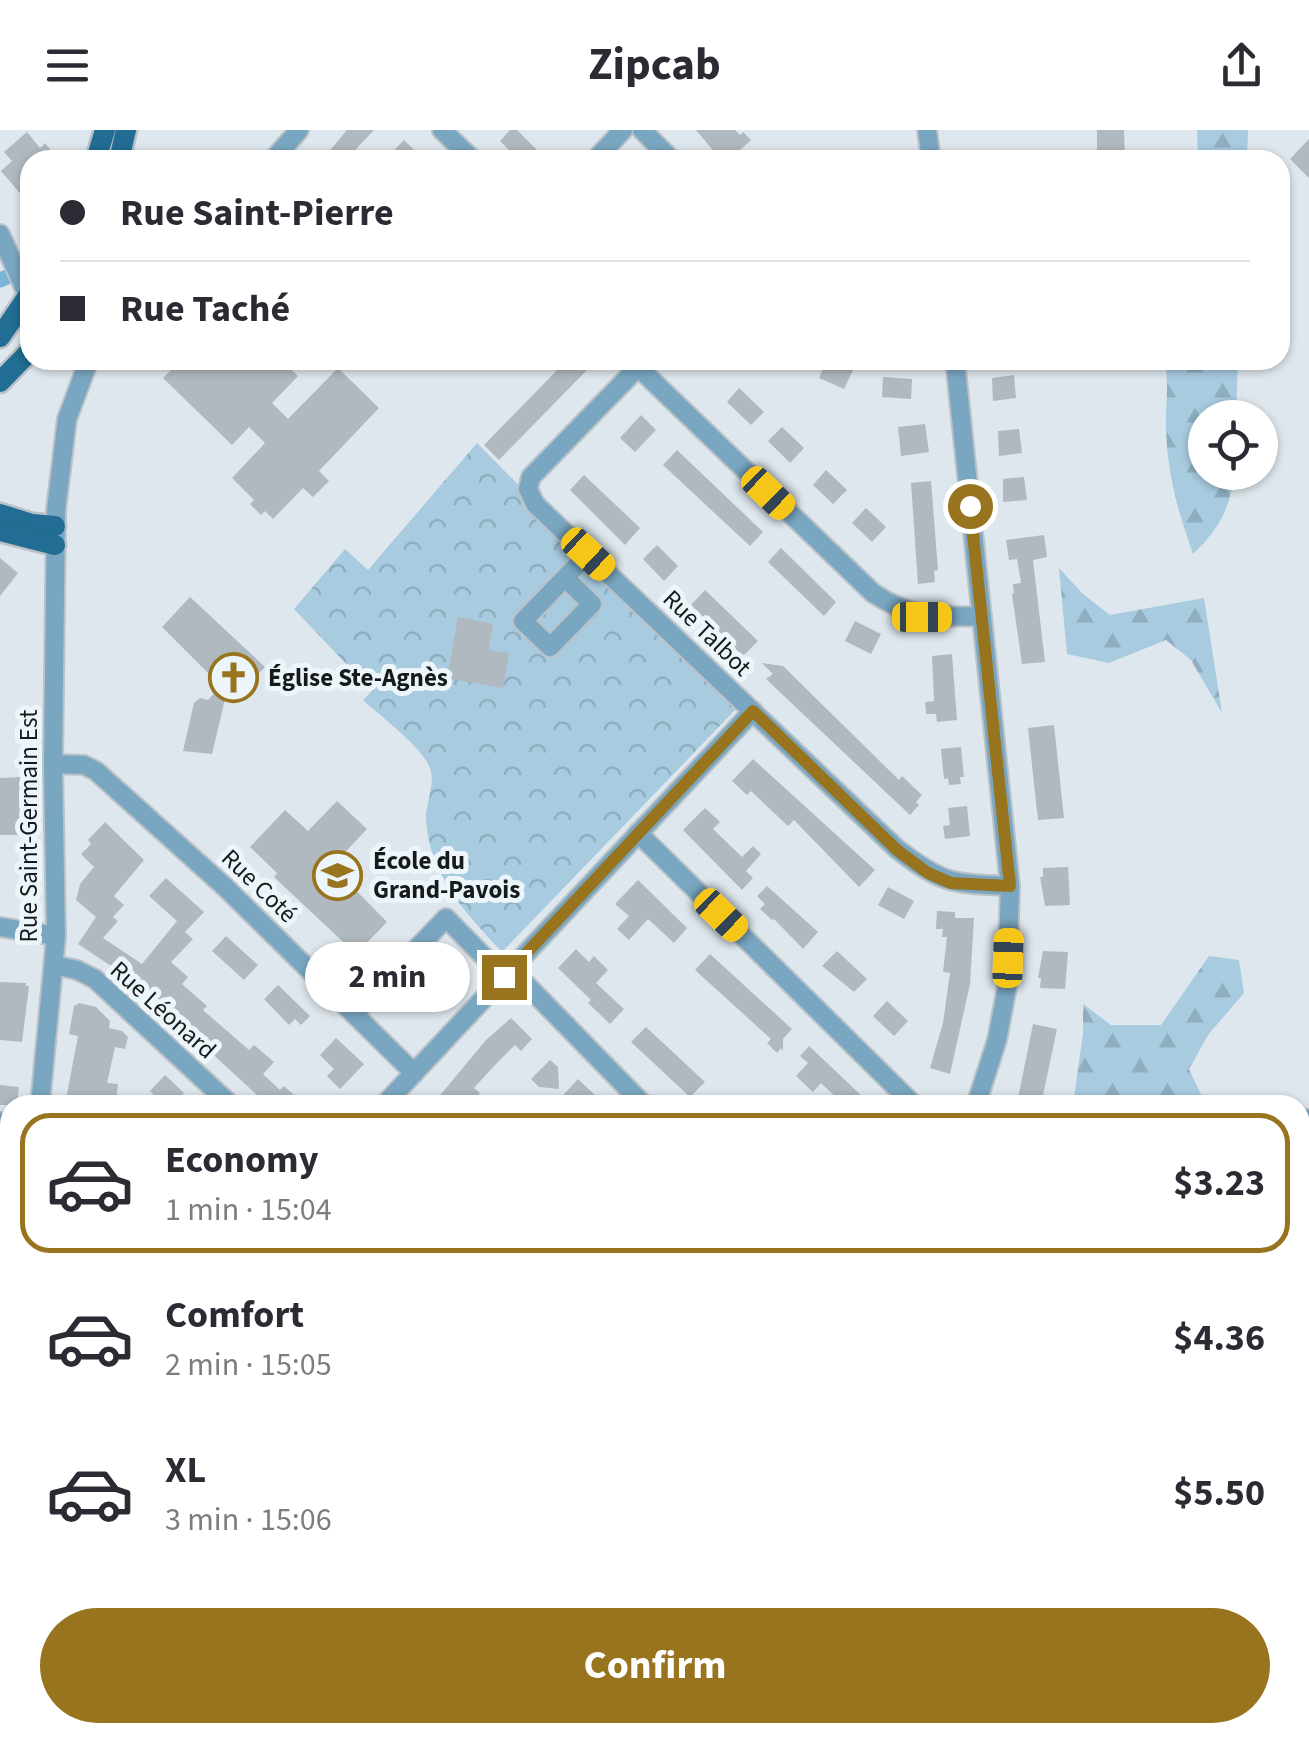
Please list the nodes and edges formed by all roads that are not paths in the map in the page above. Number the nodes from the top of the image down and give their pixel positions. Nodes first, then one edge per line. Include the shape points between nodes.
1 (442, 130) edge
2 (623, 130) edge
3 (642, 130) edge
4 (463, 150) edge
5 (604, 150) edge
6 (662, 150) edge
7 (0, 234) edge
8 (20, 276) edge
9 (20, 308) edge
10 (0, 336) edge
11 (20, 363) edge
12 (84, 370) edge
13 (635, 370) edge
14 (647, 370) edge
15 (956, 370) edge
16 (3, 383) edge
17 (1, 518) edge
18 (55, 536) junction
19 (588, 554) junction
20 (565, 578) dead end
21 (982, 616) junction
22 (753, 711) junction
23 (54, 764) junction
24 (638, 834) junction
25 (1010, 886) junction
26 (0, 927) edge
27 (56, 936) junction
28 (54, 965) junction
29 (508, 973) junction
30 (354, 1014) junction
31 (414, 1073) junction
32 (41, 1095) edge
33 (221, 1095) edge
34 (393, 1095) edge
35 (634, 1095) edge
36 (904, 1095) edge
37 (979, 1095) edge

1 - 4 street
2 - 5 street
3 - 6 street
7 - 8 street
9 - 10 main road
11 - 16 main road
12 - 18 street, Rue Saint-Germain Est via 67,419
13 - 19 street, Rue Talbot via 532,477 528,489 535,504
14 - 21 street via 873,593 922,617
15 - 21 street
17 - 18 main road
18 - 23 street, Rue Saint-Germain Est
19 - 20 street
19 - 22 street, Rue Talbot
21 - 25 street
22 - 24 street
22 - 25 street, Rue Talbot via 928,873 951,883
23 - 27 street, Rue Saint-Germain Est
23 - 30 street, Rue Coté via 96,771
24 - 29 street
24 - 36 street
25 - 37 street via 1007,987
26 - 27 street
27 - 28 street, Rue Saint-Germain Est
28 - 32 street, Rue Saint-Germain Est
28 - 33 street, Rue Léonard via 95,980
29 - 30 street via 446,918
29 - 31 street
29 - 35 street
30 - 31 street, Rue Coté
31 - 34 street

